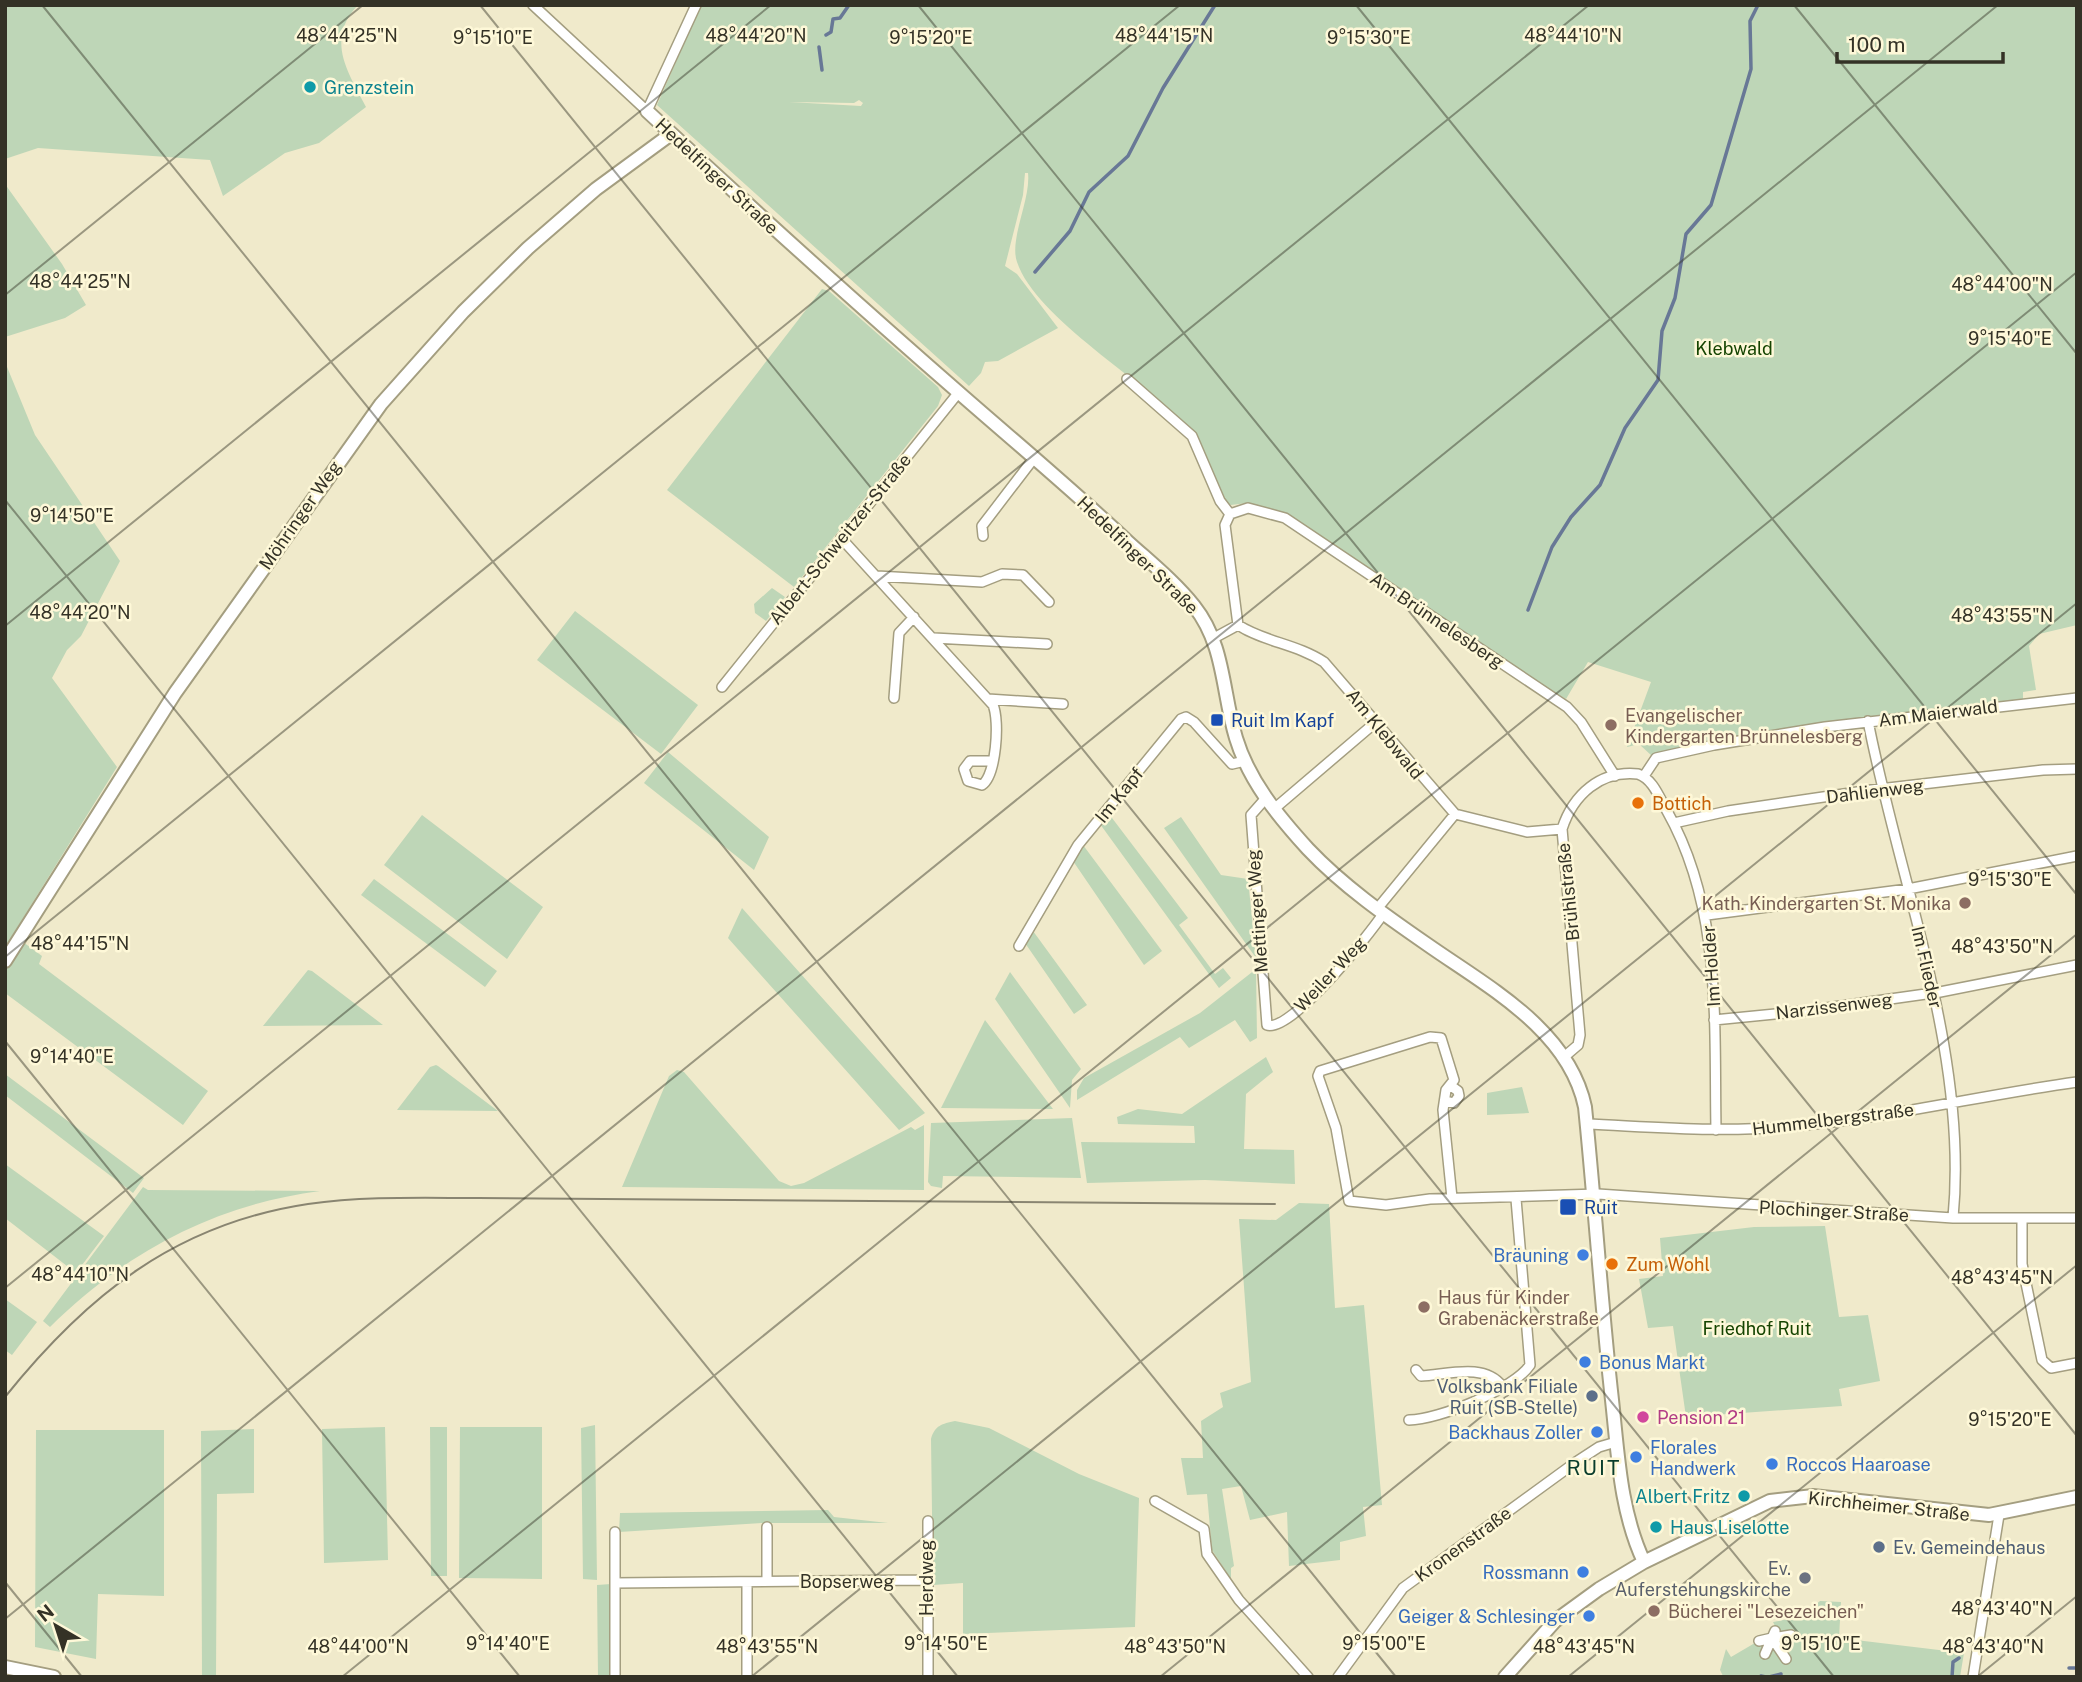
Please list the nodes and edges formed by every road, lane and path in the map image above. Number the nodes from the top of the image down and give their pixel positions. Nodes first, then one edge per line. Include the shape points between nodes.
1 (533, 5) edge
2 (696, 5) edge
3 (647, 111) junction
4 (671, 134) junction
5 (1127, 379) dead end
6 (959, 393) junction
7 (1034, 458) junction
8 (1230, 514) junction
9 (982, 536) dead end
10 (841, 538) junction
11 (877, 576) junction
12 (1049, 602) dead end
13 (914, 617) junction
14 (1238, 625) junction
15 (934, 638) junction
16 (1214, 638) junction
17 (1047, 644) dead end
18 (722, 687) dead end
19 (894, 698) dead end
20 (2077, 698) edge
21 (988, 699) junction
22 (1063, 704) dead end
23 (1868, 721) junction
24 (1376, 722) junction
25 (993, 761) dead end
26 (1244, 761) junction
27 (2077, 769) edge
28 (1615, 776) junction
29 (1644, 776) junction
30 (1881, 789) junction
31 (1270, 803) junction
32 (1455, 814) junction
33 (1674, 823) junction
34 (1562, 829) junction
35 (2077, 856) edge
36 (1908, 889) junction
37 (1380, 911) junction
38 (1707, 915) junction
39 (1019, 946) dead end
40 (5, 961) edge
41 (2077, 965) edge
42 (1933, 993) junction
43 (1714, 1020) junction
44 (1270, 1027) joint
45 (1564, 1057) junction
46 (2077, 1082) edge
47 (1950, 1102) junction
48 (1587, 1124) junction
49 (1716, 1130) junction
50 (1592, 1194) junction
51 (1452, 1198) junction
52 (1516, 1199) junction
53 (1954, 1218) junction
54 (2077, 1218) edge
55 (2022, 1220) junction
56 (2077, 1363) edge
57 (1416, 1370) dead end
58 (1502, 1386) junction
59 (1409, 1420) dead end
60 (1616, 1442) junction
61 (2077, 1497) edge
62 (1155, 1501) dead end
63 (1999, 1515) junction
64 (928, 1521) dead end
65 (767, 1527) dead end
66 (615, 1532) dead end
67 (1644, 1562) junction
68 (926, 1580) junction
69 (767, 1581) junction
70 (747, 1582) junction
71 (615, 1583) junction
72 (1774, 1634) junction
73 (1791, 1635) dead end
74 (1759, 1641) dead end
75 (1765, 1654) dead end
76 (1786, 1659) dead end
77 (5, 1667) edge
78 (54, 1677) edge
79 (615, 1677) edge
80 (747, 1677) edge
81 (928, 1677) edge
82 (1308, 1677) edge
83 (1338, 1677) edge
84 (1505, 1677) edge
85 (1973, 1677) edge

1 - 3 street, Hedelfinger Straße
2 - 3 street
3 - 4 street, Hedelfinger Straße
4 - 6 street, Hedelfinger Straße
4 - 40 street, Möhringer Weg via 596,189 528,248 381,404 160,715
5 - 8 street via 1192,436
6 - 7 street, Hedelfinger Straße
6 - 10 street, Albert-Schweitzer-Straße
7 - 9 street via 982,526
7 - 16 street, Hedelfinger Straße via 1186,597
8 - 14 street via 1226,525
8 - 28 street, Am Brünnelesberg via 1250,508 1285,518 1567,707
10 - 11 street
10 - 18 street, Albert-Schweitzer-Straße
11 - 12 street via 982,582 1002,574 1023,575
11 - 13 street
13 - 15 street
13 - 19 street via 900,633
14 - 16 street
14 - 24 street, Am Klebwald via 1324,662
15 - 17 street
15 - 21 street
16 - 26 street, Hedelfinger Straße
20 - 23 street, Am Maierwald
21 - 22 street
21 - 25 street via 996,719
23 - 29 street, Am Maierwald via 1683,751 1655,759
23 - 30 street, Im Flieder
24 - 31 street
24 - 32 street, Am Klebwald
26 - 31 street, Hedelfinger Straße
26 - 39 street, Im Kapf via 1231,764 1194,722 1181,719 1079,845
27 - 30 street, Dahlienweg
28 - 29 street, Brühlstraße
28 - 34 street, Brühlstraße via 1599,780 1583,792
29 - 33 street, Im Holder
30 - 33 street, Dahlienweg
30 - 36 street, Im Flieder
31 - 37 street, Hedelfinger Straße via 1310,852
31 - 44 street, Mettinger Weg via 1252,811 1251,821 1265,1019
32 - 34 street via 1527,832
32 - 37 street, Weiler Weg
33 - 38 street, Im Holder
34 - 45 street, Brühlstraße via 1580,1035 1578,1045
35 - 36 street
36 - 38 street
36 - 42 street, Im Flieder
37 - 44 street, Weiler Weg via 1308,1003
37 - 45 street, Hedelfinger Straße via 1524,1014
38 - 43 street, Im Holder
41 - 42 street, Narzissenweg
42 - 43 street, Narzissenweg
42 - 47 street, Im Flieder
43 - 49 street, Im Holder
45 - 48 street, Hedelfinger Straße via 1581,1086
46 - 47 street, Hummelbergstraße
47 - 49 street, Hummelbergstraße via 1835,1122
47 - 53 street, Im Flieder
48 - 49 street, Hummelbergstraße
48 - 50 street, Hedelfinger Straße
50 - 52 street, Plochinger Straße
50 - 53 street, Plochinger Straße
50 - 60 street, Hedelfinger Straße
51 - 51 street, Plochinger Straße via 1443,1110 1446,1101 1454,1103 1459,1096 1451,1086 1454,1080 1442,1040 1437,1036 1320,1071 1349,1200 1386,1205
51 - 52 street, Plochinger Straße
52 - 58 street via 1531,1361 1525,1372
53 - 55 street, Plochinger Straße
54 - 55 street, Plochinger Straße
55 - 56 street via 2022,1264 2042,1360 2051,1368
57 - 58 street via 1425,1376 1475,1372
58 - 59 street via 1423,1420
60 - 67 street, Hedelfinger Straße via 1627,1512
60 - 83 street, Kronenstraße via 1599,1447 1403,1588
61 - 63 street, Kirchheimer Straße
62 - 82 street via 1204,1529 1208,1554 1223,1578
63 - 67 street, Kirchheimer Straße via 1791,1497 1761,1504
63 - 85 street
64 - 68 street, Herdweg
65 - 69 street
66 - 71 street
67 - 84 street, Kirchheimer Straße via 1560,1616
68 - 69 street, Bopserweg
68 - 81 street, Herdweg
69 - 70 street, Bopserweg
70 - 71 street, Bopserweg
70 - 80 street
71 - 79 street
72 - 73 street
72 - 74 street
72 - 75 street
72 - 76 street
77 - 78 street

